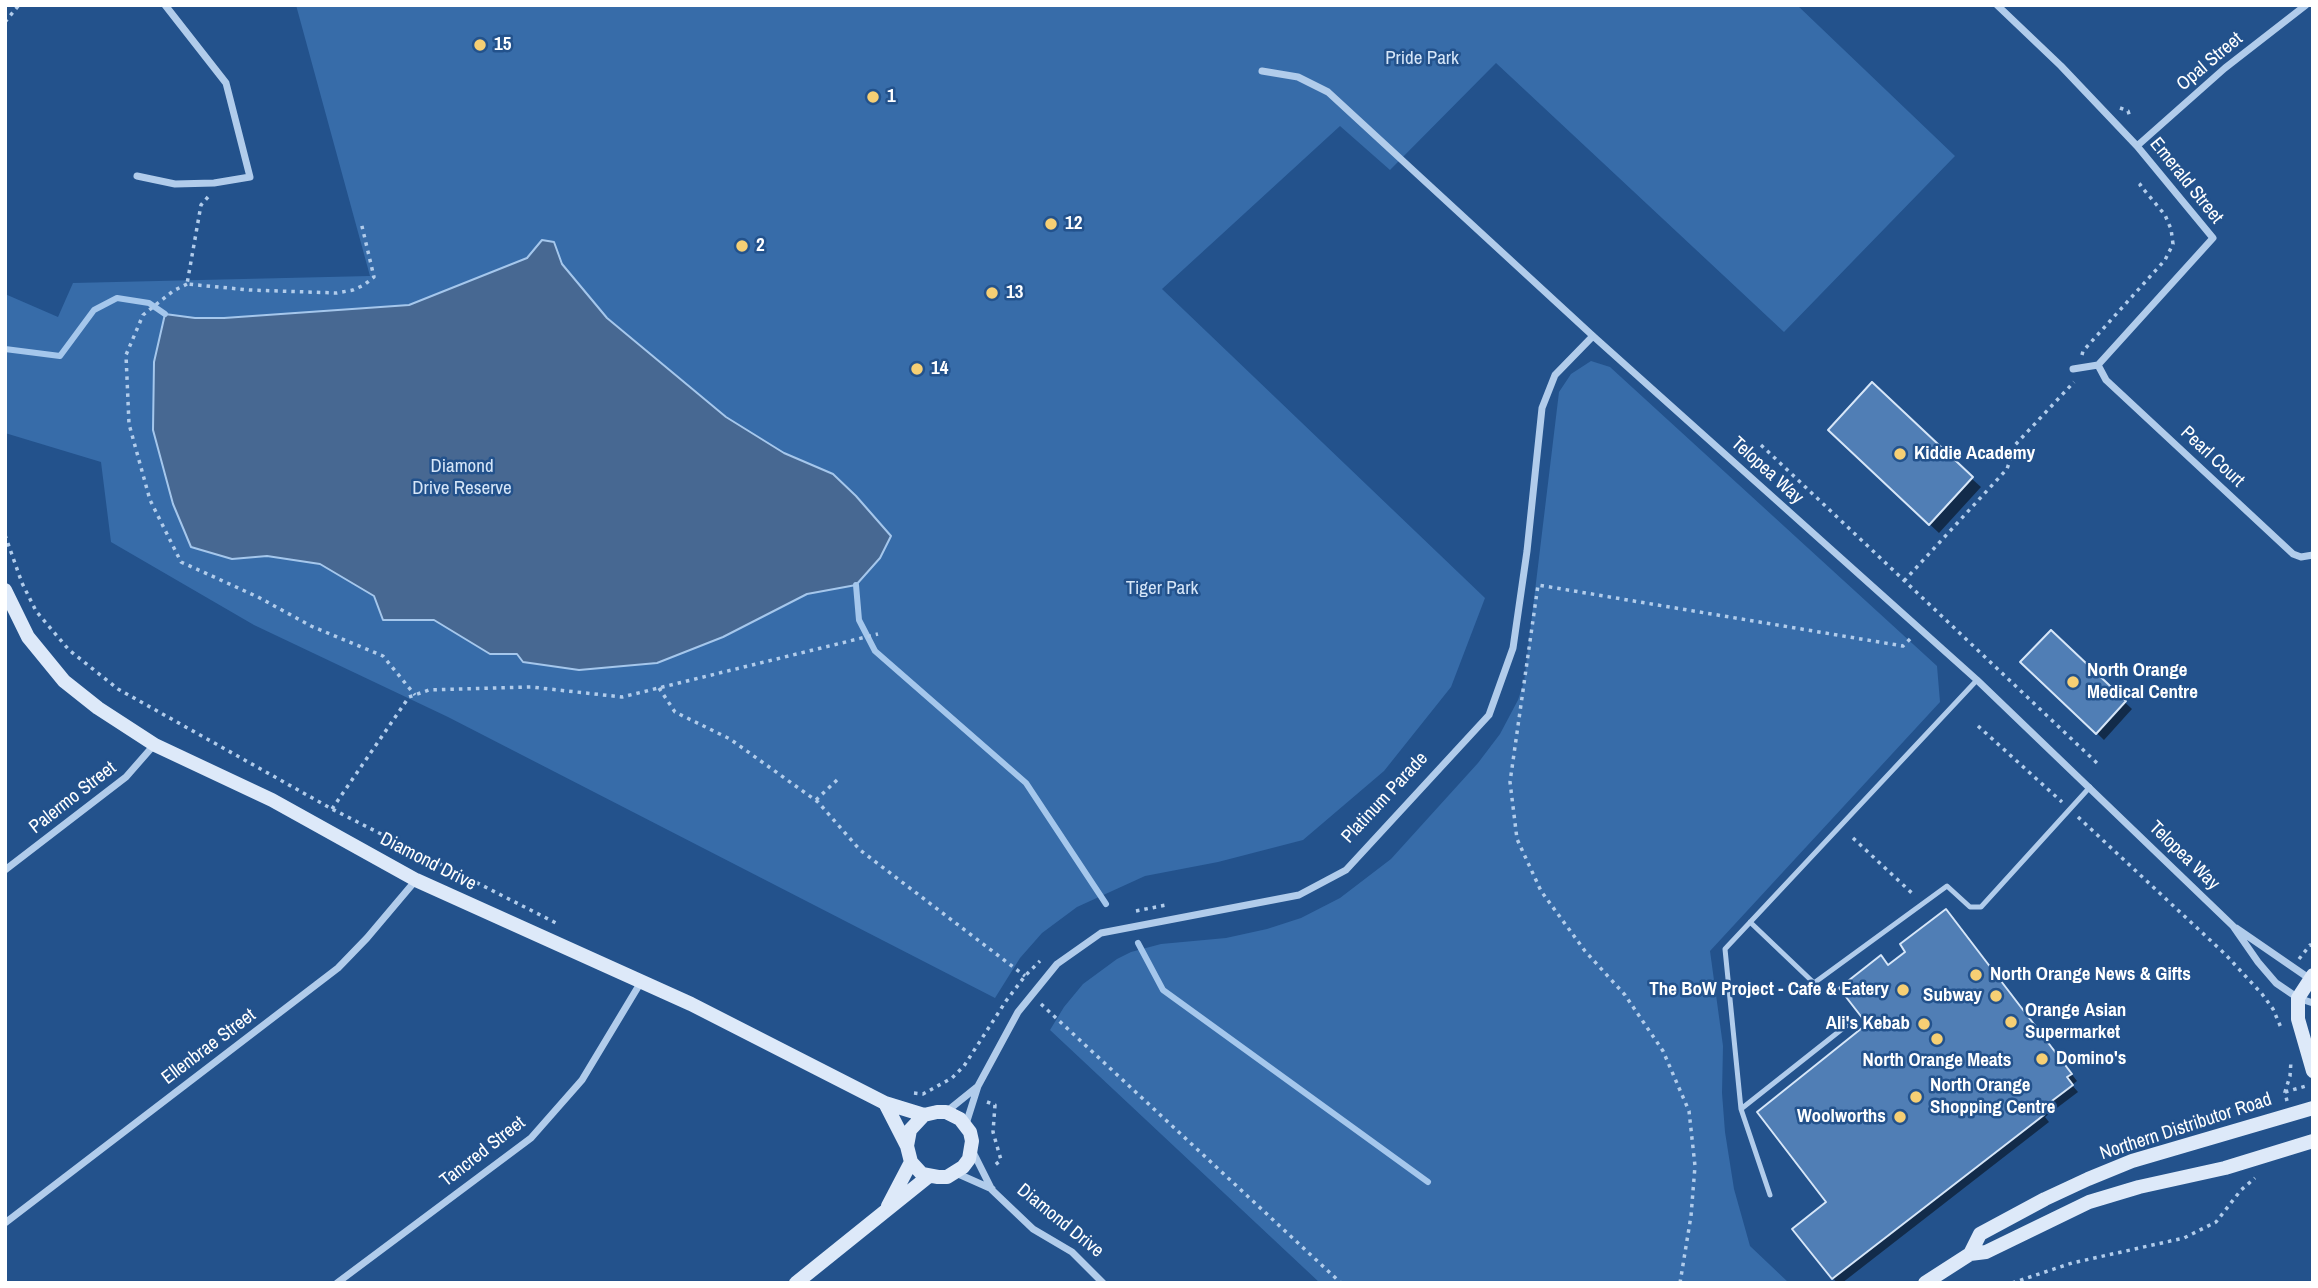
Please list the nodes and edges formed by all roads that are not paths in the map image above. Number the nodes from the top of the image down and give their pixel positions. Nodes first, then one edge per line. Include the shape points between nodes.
1 (165, 5) edge
2 (1997, 5) edge
3 (2306, 5) edge
4 (1262, 71) dead end
5 (2137, 146) junction
6 (137, 176) dead end
7 (1594, 336) junction
8 (2098, 365) junction
9 (2077, 368) road end
10 (2313, 555) edge
11 (5, 590) edge
12 (1977, 680) junction
13 (155, 744) junction
14 (2090, 787) junction
15 (5, 870) edge
16 (416, 880) junction
17 (1750, 922) junction
18 (2233, 926) junction
19 (2312, 978) edge
20 (641, 982) junction
21 (2298, 998) junction
22 (2313, 1003) edge
23 (1851, 1022) dead end
24 (2313, 1071) edge
25 (978, 1086) junction
26 (885, 1104) junction
27 (2313, 1108) edge
28 (1741, 1109) junction
29 (946, 1112) junction
30 (924, 1115) junction
31 (966, 1124) junction
32 (2313, 1141) edge
33 (907, 1146) junction
34 (972, 1150) junction
35 (911, 1161) junction
36 (956, 1173) junction
37 (929, 1176) junction
38 (992, 1190) junction
39 (1770, 1195) dead end
40 (885, 1214) junction
41 (5, 1223) edge
42 (1970, 1254) junction
43 (337, 1283) edge
44 (796, 1283) edge
45 (1103, 1283) edge
46 (1925, 1283) edge

1 - 6 street via 226,83 250,177 175,184
2 - 5 street, Emerald Street
3 - 5 street, Opal Street via 2225,68
4 - 7 street, Telopea Way via 1298,77 1328,92
5 - 8 street, Emerald Street via 2213,238
7 - 12 street, Telopea Way
7 - 25 street, Platinum Parade via 1555,375 1542,408 1513,648 1489,715 1346,870 1298,895 1101,933 1057,964 1018,1012
8 - 9 street
8 - 10 street, Pearl Court via 2106,380 2293,554
11 - 13 street, Diamond Drive via 28,637 64,681
12 - 14 street, Telopea Way
12 - 17 lane
13 - 15 street, Palermo Street via 125,777
13 - 16 street, Diamond Drive via 272,800
14 - 17 lane via 1980,907 1970,907 1947,886 1814,983
14 - 18 street, Telopea Way
16 - 20 street, Diamond Drive
16 - 41 street, Ellenbrae Street via 338,968
17 - 28 lane via 1725,949
18 - 19 street, Telopea Way
18 - 21 street, Telopea Way via 2276,983
19 - 21 street
20 - 26 street, Diamond Drive
20 - 43 street, Tancred Street via 582,1080 531,1138
21 - 22 street, Telopea Way
21 - 24 street via 2298,1019
23 - 28 lane
25 - 29 street, Platinum Parade
25 - 31 street, Platinum Parade
26 - 30 street, Diamond Drive
26 - 33 street
27 - 42 street, Northern Distributor Road via 2132,1161 2088,1179 1980,1234
28 - 39 lane
29 - 30 street
29 - 31 street
30 - 33 street via 910,1130
31 - 34 street
32 - 42 street, Northern Distributor Road via 2089,1202 1986,1252
33 - 35 street
34 - 36 street
34 - 38 street, Diamond Drive
35 - 37 street
35 - 40 street
36 - 37 street
36 - 38 street, Diamond Drive
37 - 40 street
38 - 45 street, Diamond Drive via 1033,1229 1072,1252
40 - 44 street
42 - 46 street, Northern Distributor Road

